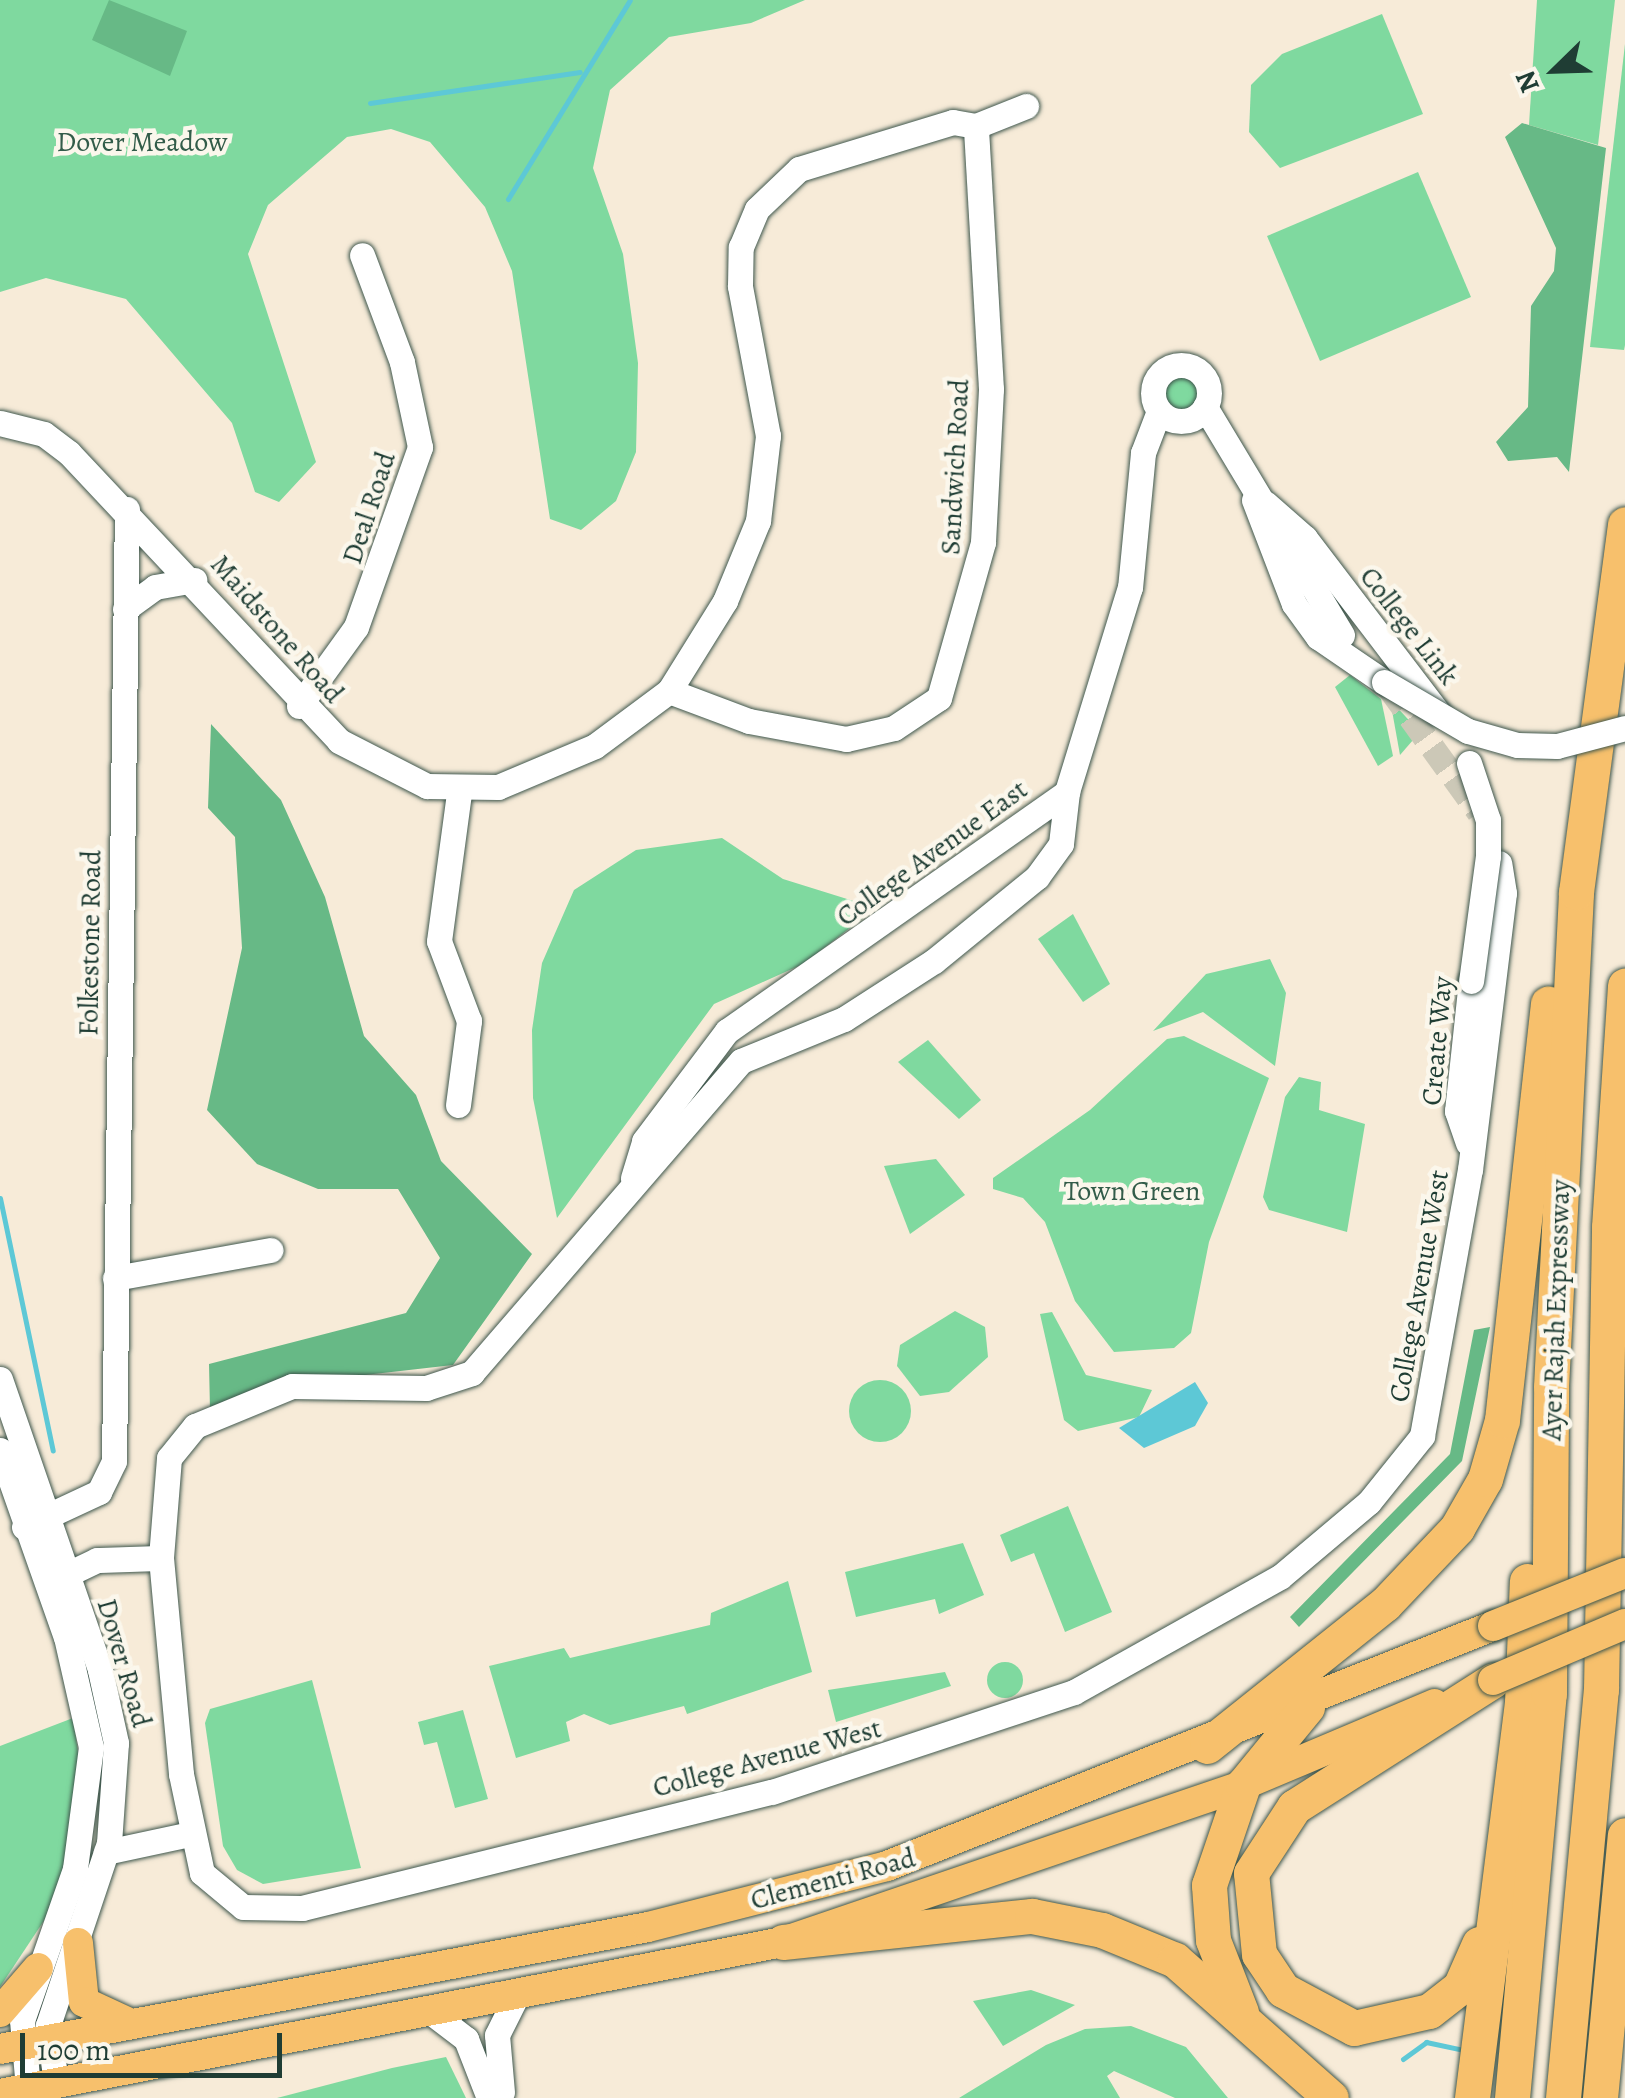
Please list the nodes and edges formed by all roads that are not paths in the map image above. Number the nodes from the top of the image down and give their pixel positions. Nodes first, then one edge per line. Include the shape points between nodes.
1 (1026, 106) dead end
2 (976, 126) junction
3 (362, 254) dead end
4 (1206, 406) junction
5 (1159, 411) junction
6 (0, 422) edge
7 (1248, 470) junction
8 (1265, 502) junction
9 (126, 508) junction
10 (1625, 524) edge
11 (194, 580) junction
12 (125, 609) junction
13 (1342, 635) dead end
14 (1384, 682) junction
15 (669, 692) junction
16 (299, 706) junction
17 (1444, 718) junction
18 (1625, 728) edge
19 (1067, 792) junction
20 (460, 794) junction
21 (1499, 863) dead end
22 (1576, 892) junction
23 (1625, 986) edge
24 (458, 1105) dead end
25 (1472, 1153) junction
26 (632, 1182) junction
27 (270, 1250) dead end
28 (115, 1278) junction
29 (0, 1379) edge
30 (1550, 1386) junction
31 (0, 1450) edge
32 (35, 1522) junction
33 (160, 1558) junction
34 (1625, 1573) edge
35 (56, 1579) junction
36 (1625, 1624) edge
37 (1493, 1680) junction
38 (1307, 1707) junction
39 (1207, 1746) junction
40 (1243, 1786) junction
41 (190, 1834) junction
42 (1625, 1835) edge
43 (106, 1852) junction
44 (1624, 1872) edge
45 (1490, 1920) junction
46 (783, 1942) junction
47 (78, 1943) junction
48 (38, 1968) junction
49 (516, 1997) junction
50 (0, 2012) edge
51 (432, 2013) junction
52 (1242, 2013) junction
53 (130, 2024) junction
54 (23, 2044) edge
55 (1608, 2044) junction
56 (28, 2089) edge
57 (489, 2098) edge
58 (504, 2098) edge
59 (1331, 2098) edge
60 (1472, 2098) edge
61 (1512, 2098) edge
62 (1563, 2098) edge
63 (1600, 2098) edge
64 (1617, 2098) edge

1 - 2 street
2 - 15 street via 953,122 798,169 757,209 742,246 740,286 768,436 758,521 725,601
2 - 15 street, Sandwich Road via 990,389 984,542 939,698 894,728 846,740 749,721
3 - 16 street, Deal Road via 402,362 420,447 356,627
4 - 5 street via 1184,421
4 - 5 street via 1206,380 1178,364 1155,381
4 - 7 street
5 - 19 street via 1143,453 1130,587
6 - 9 street, Maidstone Road via 44,434
7 - 8 street
7 - 14 street, College Link via 1264,542 1294,604 1318,636
8 - 13 street
8 - 17 street, College Link via 1328,569
9 - 11 street, Maidstone Road
9 - 12 street, Folkestone Road
10 - 22 highway, Ayer Rajah Expressway
11 - 12 street via 155,587
11 - 16 street, Maidstone Road
12 - 28 street, Folkestone Road
14 - 17 street, College Link, bridge
14 - 25 street, Create Way, bridge via 1467,759 1488,856 1458,1112
15 - 20 street via 595,746 498,788
16 - 20 street, Maidstone Road via 374,764
17 - 18 street, College Link, bridge via 1516,745 1557,746
19 - 26 street, College Avenue East via 727,1031 644,1142
19 - 26 street, College Avenue East via 1061,844 1037,877 858,1009 741,1061
20 - 24 street via 438,941 469,1021
21 - 25 street, Create Way via 1504,893
22 - 30 highway, Ayer Rajah Expressway
22 - 39 highway via 1553,960 1502,1420 1485,1479 1457,1528 1385,1604
23 - 62 highway, Ayer Rajah Expressway via 1609,1227 1601,1690
25 - 41 street, College Avenue West via 1418,1445 1339,1530 1191,1633 1074,1692 934,1744 302,1908 242,1907 202,1873
26 - 33 street, College Avenue East via 472,1373 426,1388 292,1386 195,1426 169,1458
27 - 28 street
28 - 32 street, Folkestone Road via 114,1461 99,1492
29 - 32 street, Dover Road
30 - 45 highway via 1534,1462 1522,1702
30 - 61 highway, Ayer Rajah Expressway via 1549,1694
31 - 32 street, Dover Road
32 - 35 street, Dover Road
33 - 35 street via 97,1560
33 - 41 street, College Avenue West
34 - 38 main road, Clementi Road, bridge
35 - 43 street, Dover Road via 116,1743
35 - 48 street, Dover Road via 86,1714 92,1784 74,1869
36 - 37 main road, Clementi Road, bridge
37 - 40 main road, Clementi Road
37 - 45 highway via 1294,1806 1252,1873 1249,1915 1283,1990 1354,2028 1430,2011 1460,1987
38 - 39 main road, Clementi Road
38 - 40 highway
39 - 53 main road, Clementi Road via 964,1841 810,1887 648,1927
40 - 46 main road, Clementi Road
40 - 52 highway via 1209,1885 1213,1940
41 - 43 street
42 - 44 highway
43 - 47 street, Dover Road
44 - 55 highway
45 - 60 highway
46 - 49 main road, Clementi Road
46 - 52 highway via 1032,1916 1155,1946
47 - 53 main road via 84,2002
47 - 54 street, Dover Road
48 - 50 main road
48 - 54 street, Dover Road
49 - 51 main road, Clementi Road
49 - 58 street via 498,2035
51 - 56 main road, Clementi Road
51 - 57 street via 466,2039
52 - 59 highway
53 - 54 main road, Clementi Road
54 - 56 street, Dover Road
55 - 63 highway
55 - 64 highway

